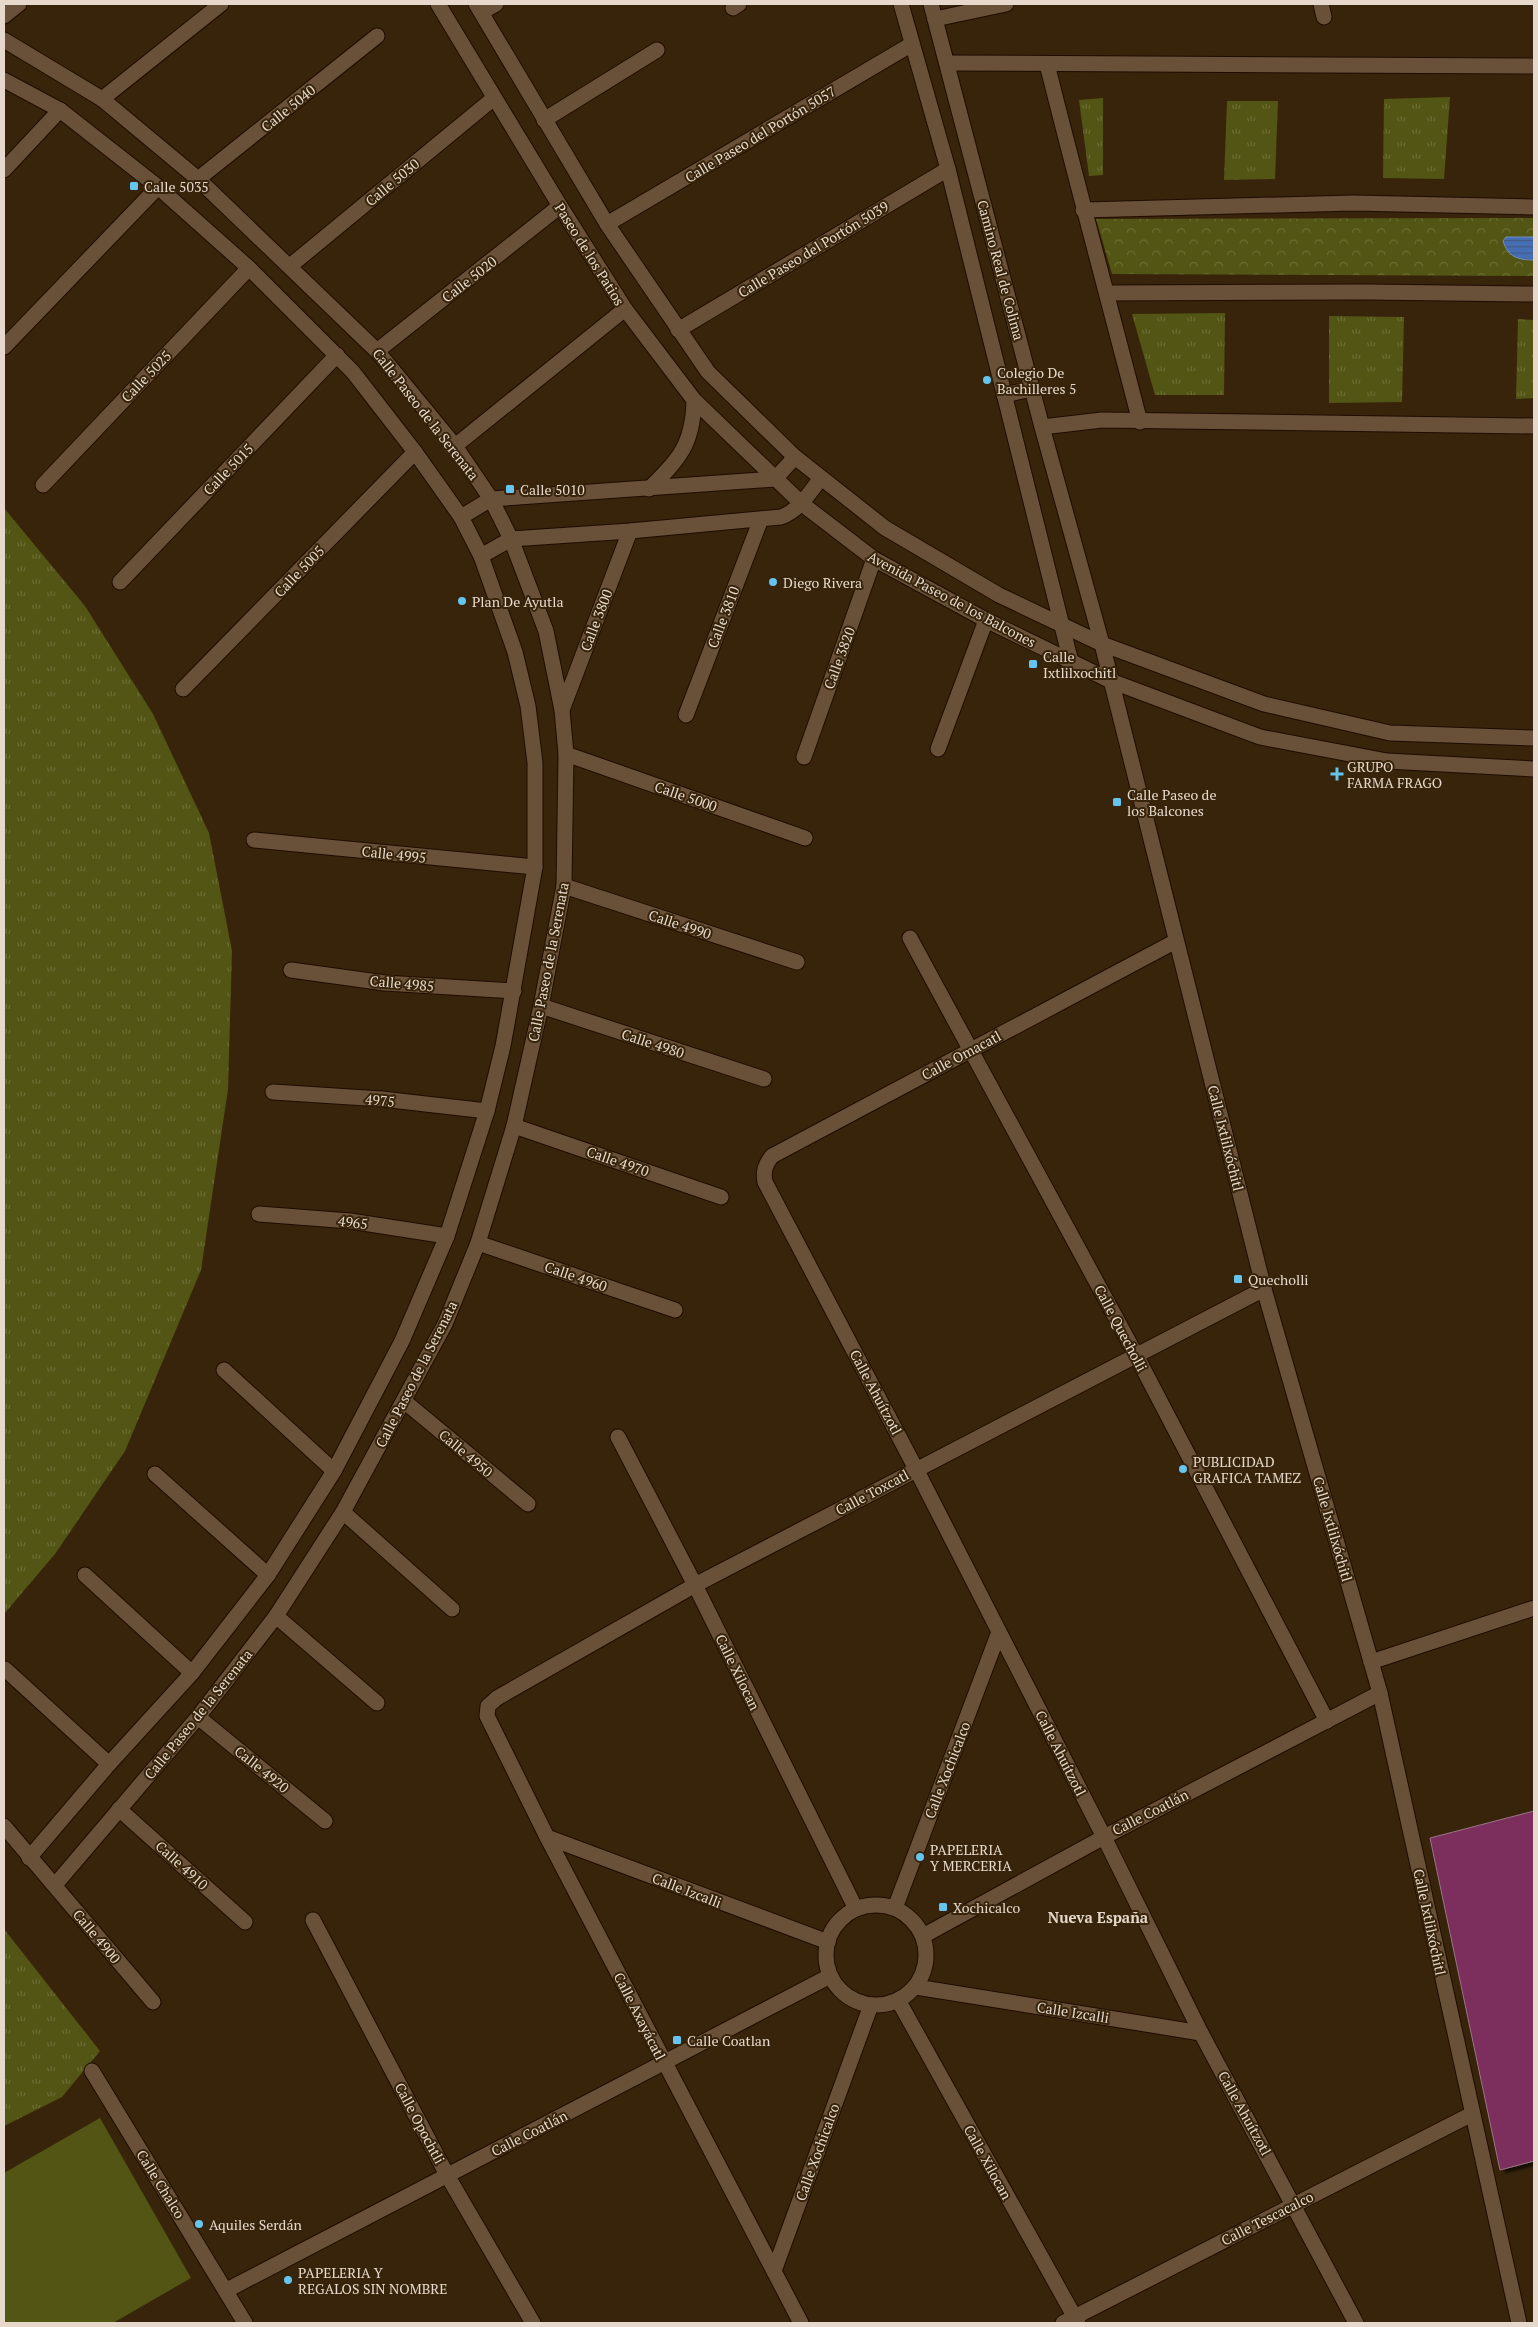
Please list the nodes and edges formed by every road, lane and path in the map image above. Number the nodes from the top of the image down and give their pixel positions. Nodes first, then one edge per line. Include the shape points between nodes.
1 (19, 4) edge
2 (220, 4) edge
3 (438, 4) edge
4 (496, 4) edge
5 (901, 4) edge
6 (931, 4) edge
7 (1006, 4) edge
8 (479, 8) edge
9 (4, 16) edge
10 (935, 19) junction
11 (377, 36) dead end
12 (4, 40) edge
13 (912, 44) junction
14 (657, 50) dead end
15 (947, 63) junction
16 (1047, 64) junction
17 (1534, 66) edge
18 (4, 80) edge
19 (494, 98) junction
20 (102, 99) junction
21 (60, 110) junction
22 (544, 120) junction
23 (948, 169) junction
24 (4, 170) edge
25 (198, 179) junction
26 (158, 187) junction
27 (560, 206) junction
28 (1534, 207) edge
29 (1083, 210) junction
30 (608, 224) junction
31 (290, 266) junction
32 (249, 268) junction
33 (1107, 293) junction
34 (1534, 294) edge
35 (625, 309) junction
36 (678, 330) junction
37 (4, 347) edge
38 (377, 351) junction
39 (337, 355) junction
40 (1032, 389) junction
41 (1004, 395) junction
42 (694, 400) junction
43 (1140, 422) junction
44 (1534, 426) edge
45 (1042, 427) junction
46 (455, 446) junction
47 (415, 452) junction
48 (795, 457) junction
49 (821, 478) junction
50 (775, 480) junction
51 (43, 484) dead end
52 (649, 489) junction
53 (491, 499) junction
54 (801, 503) junction
55 (461, 517) junction
56 (761, 519) junction
57 (630, 531) junction
58 (511, 539) junction
59 (482, 556) junction
60 (874, 559) junction
61 (120, 582) dead end
62 (986, 620) junction
63 (1062, 625) junction
64 (1102, 644) junction
65 (1071, 662) junction
66 (1111, 681) junction
67 (183, 689) dead end
68 (562, 710) junction
69 (686, 715) dead end
70 (1534, 738) edge
71 (938, 749) dead end
72 (566, 754) junction
73 (804, 757) dead end
74 (1534, 769) edge
75 (805, 838) dead end
76 (254, 840) dead end
77 (535, 867) junction
78 (564, 886) junction
79 (910, 938) dead end
80 (1176, 941) junction
81 (797, 962) dead end
82 (291, 970) dead end
83 (514, 991) junction
84 (541, 1006) junction
85 (970, 1050) junction
86 (764, 1079) dead end
87 (273, 1092) dead end
88 (487, 1111) junction
89 (514, 1126) junction
90 (765, 1182) joint
91 (721, 1197) dead end
92 (258, 1214) dead end
93 (447, 1236) junction
94 (478, 1243) junction
95 (1264, 1289) junction
96 (675, 1310) dead end
97 (1136, 1355) junction
98 (224, 1370) dead end
99 (404, 1402) junction
100 (618, 1437) dead end
101 (916, 1469) junction
102 (334, 1471) junction
103 (154, 1474) dead end
104 (528, 1504) dead end
105 (343, 1512) junction
106 (85, 1575) dead end
107 (268, 1575) junction
108 (695, 1586) junction
109 (1534, 1608) edge
110 (452, 1609) dead end
111 (276, 1616) junction
112 (999, 1632) junction
113 (1371, 1662) junction
114 (5, 1668) dead end
115 (192, 1673) junction
116 (1380, 1693) junction
117 (377, 1703) dead end
118 (488, 1706) joint
119 (198, 1717) junction
120 (1327, 1721) junction
121 (109, 1764) junction
122 (119, 1809) junction
123 (325, 1821) dead end
124 (4, 1826) edge
125 (547, 1837) junction
126 (1104, 1837) junction
127 (30, 1858) junction
128 (55, 1885) junction
129 (895, 1908) junction
130 (856, 1909) junction
131 (313, 1920) dead end
132 (245, 1922) dead end
133 (923, 1936) junction
134 (828, 1942) junction
135 (830, 1976) junction
136 (916, 1987) junction
137 (898, 2000) junction
138 (153, 2002) dead end
139 (870, 2005) junction
140 (1201, 2032) junction
141 (664, 2064) junction
142 (92, 2071) dead end
143 (1472, 2114) junction
144 (447, 2174) junction
145 (1294, 2204) junction
146 (774, 2271) junction
147 (227, 2290) junction
148 (1072, 2321) edge
149 (245, 2323) edge
150 (533, 2323) edge
151 (801, 2323) edge
152 (1356, 2323) edge
153 (1518, 2323) edge

1 - 9 street
2 - 20 street
3 - 19 street, Paseo de los Patios
4 - 8 street
5 - 13 street, Camino Real de Colima
6 - 10 street, Camino Real de Colima
7 - 10 street
8 - 22 street
10 - 15 street, Camino Real de Colima
11 - 25 street, Calle 5040
12 - 20 street, Calle Paseo de la Serenata
13 - 23 street, Camino Real de Colima
13 - 30 street, Calle Paseo del Portón 5057
14 - 22 street
15 - 16 street
15 - 40 street, Camino Real de Colima
16 - 17 street
16 - 29 street
18 - 21 street, Calle Paseo de la Serenata
19 - 27 street, Paseo de los Patios
19 - 31 street, Calle 5030
20 - 25 street, Calle Paseo de la Serenata
21 - 24 street
21 - 26 street, Calle Paseo de la Serenata
22 - 30 street
23 - 36 street, Calle Paseo del Portón 5039
23 - 41 street, Camino Real de Colima
25 - 31 street, Calle Paseo de la Serenata
26 - 32 street, Calle Paseo de la Serenata
26 - 37 street
27 - 35 street, Paseo de los Patios
27 - 38 street, Calle 5020
28 - 29 street via 1353,203
29 - 33 street
30 - 36 street
31 - 38 street, Calle Paseo de la Serenata
32 - 39 street, Calle Paseo de la Serenata
32 - 51 street, Calle 5025
33 - 34 street
33 - 43 street
35 - 42 street, Paseo de los Patios
35 - 46 street
36 - 48 street via 708,372
38 - 46 street, Calle Paseo de la Serenata
39 - 47 street, Calle Paseo de la Serenata
39 - 61 street, Calle 5015
40 - 41 street
40 - 45 street, Camino Real de Colima
41 - 63 street, Camino Real de Colima
42 - 50 street, Paseo de los Patios
42 - 52 street via 692,427 681,455
43 - 44 street
43 - 45 street via 1102,420
45 - 64 street, Camino Real de Colima
46 - 53 street, Calle Paseo de la Serenata
47 - 55 street, Calle Paseo de la Serenata
47 - 67 street, Calle 5005
48 - 49 street, Avenida Paseo de los Balcones
48 - 50 street
49 - 54 street
49 - 63 street, Avenida Paseo de los Balcones via 885,528 999,595
50 - 52 street
50 - 54 street, Avenida Paseo de los Balcones
52 - 53 street
53 - 55 street
53 - 58 street, Calle Paseo de la Serenata
54 - 56 street via 788,515
54 - 60 street, Avenida Paseo de los Balcones
55 - 59 street, Calle Paseo de la Serenata
56 - 57 street
56 - 69 street, Calle 3810
57 - 58 street
57 - 68 street, Calle 3800
58 - 59 street
58 - 68 street, Calle Paseo de la Serenata via 546,631
59 - 77 street, Calle Paseo de la Serenata via 515,652 528,706 536,763
60 - 62 street, Avenida Paseo de los Balcones
60 - 73 street, Calle 3820
62 - 65 street, Avenida Paseo de los Balcones
62 - 71 street
63 - 64 street, Avenida Paseo de los Balcones
63 - 65 street, Camino Real de Colima
64 - 66 street, Camino Real de Colima
64 - 70 street via 1264,704 1390,733
65 - 66 street, Avenida Paseo de los Balcones
66 - 74 street via 1260,737 1387,761
66 - 80 street, Calle Ixtlilxóchitl
68 - 72 street, Calle Paseo de la Serenata
72 - 75 street, Calle 5000
72 - 78 street, Calle Paseo de la Serenata
76 - 77 street, Calle 4995
77 - 83 street, Calle Paseo de la Serenata
78 - 81 street, Calle 4990
78 - 84 street, Calle Paseo de la Serenata
79 - 85 street, Calle Quecholli
80 - 85 street, Calle Omacatl
80 - 95 street, Calle Ixtlilxóchitl
82 - 83 street, Calle 4985 via 386,983
83 - 88 street, Calle Paseo de la Serenata
84 - 86 street, Calle 4980
84 - 89 street, Calle Paseo de la Serenata
85 - 90 street, Calle Omacatl via 772,1156 764,1168
85 - 97 street, Calle Quecholli
87 - 88 street, 4975 via 382,1099
88 - 93 street, Calle Paseo de la Serenata
89 - 91 street, Calle 4970
89 - 94 street, Calle Paseo de la Serenata
90 - 101 street, Calle Ahuítzotl
92 - 93 street, 4965 via 350,1221
93 - 102 street, Calle Paseo de la Serenata via 402,1341
94 - 96 street, Calle 4960
94 - 99 street, Calle Paseo de la Serenata via 445,1324
95 - 97 street, Calle Toxcatl
95 - 113 street, Calle Ixtlilxóchitl
97 - 101 street, Calle Toxcatl
97 - 120 street, Calle Quecholli
98 - 102 street
99 - 104 street, Calle 4950
99 - 105 street, Calle Paseo de la Serenata
100 - 108 street, Calle Xilocan
101 - 108 street, Calle Toxcatl
101 - 112 street, Calle Ahuítzotl
102 - 107 street, Calle Paseo de la Serenata
103 - 107 street
105 - 110 street
105 - 111 street, Calle Paseo de la Serenata
106 - 115 street
107 - 115 street, Calle Paseo de la Serenata
108 - 118 street, Calle Toxcatl
108 - 130 street, Calle Xilocan
109 - 113 street
111 - 117 street
111 - 119 street, Calle Paseo de la Serenata
112 - 126 street, Calle Ahuítzotl
112 - 129 street, Calle Xochicalco
113 - 116 street, Calle Ixtlilxóchitl
114 - 121 street
115 - 121 street, Calle Paseo de la Serenata
116 - 120 street, Calle Coatlán
116 - 143 street, Calle Ixtlilxóchitl
118 - 125 street, Calle Axayácatl via 487,1716
119 - 122 street, Calle Paseo de la Serenata
119 - 123 street, Calle 4920
120 - 126 street, Calle Coatlán
121 - 127 street, Calle Paseo de la Serenata
122 - 128 street, Calle Paseo de la Serenata
122 - 132 street, Calle 4910
124 - 127 street, Calle 4900
125 - 134 street, Calle Izcalli
125 - 141 street, Calle Axayácatl
126 - 133 street, Calle Coatlán
126 - 140 street, Calle Ahuítzotl
127 - 128 street, Calle 4900
128 - 138 street, Calle 4900
129 - 130 street via 874,1905
129 - 133 street via 913,1921
130 - 134 street via 836,1925
131 - 144 street, Calle Opochtli
133 - 136 street via 927,1955
134 - 135 street
135 - 139 street via 850,1998
135 - 141 street, Calle Coatlán
136 - 137 street
136 - 140 street, Calle Izcalli
137 - 139 street
137 - 148 street, Calle Xilocan
139 - 146 street, Calle Xochicalco
140 - 145 street, Calle Ahuítzotl
141 - 144 street, Calle Coatlán
141 - 146 street, Calle Axayácatl
142 - 147 street, Calle Chalco
143 - 145 street, Calle Tescacalco
143 - 153 street, Calle Ixtlilxóchitl
144 - 147 street, Calle Coatlán
144 - 150 street, Calle Opochtli
145 - 148 street, Calle Tescacalco
145 - 152 street, Calle Ahuítzotl
146 - 151 street, Calle Axayácatl
147 - 149 street, Calle Chalco

